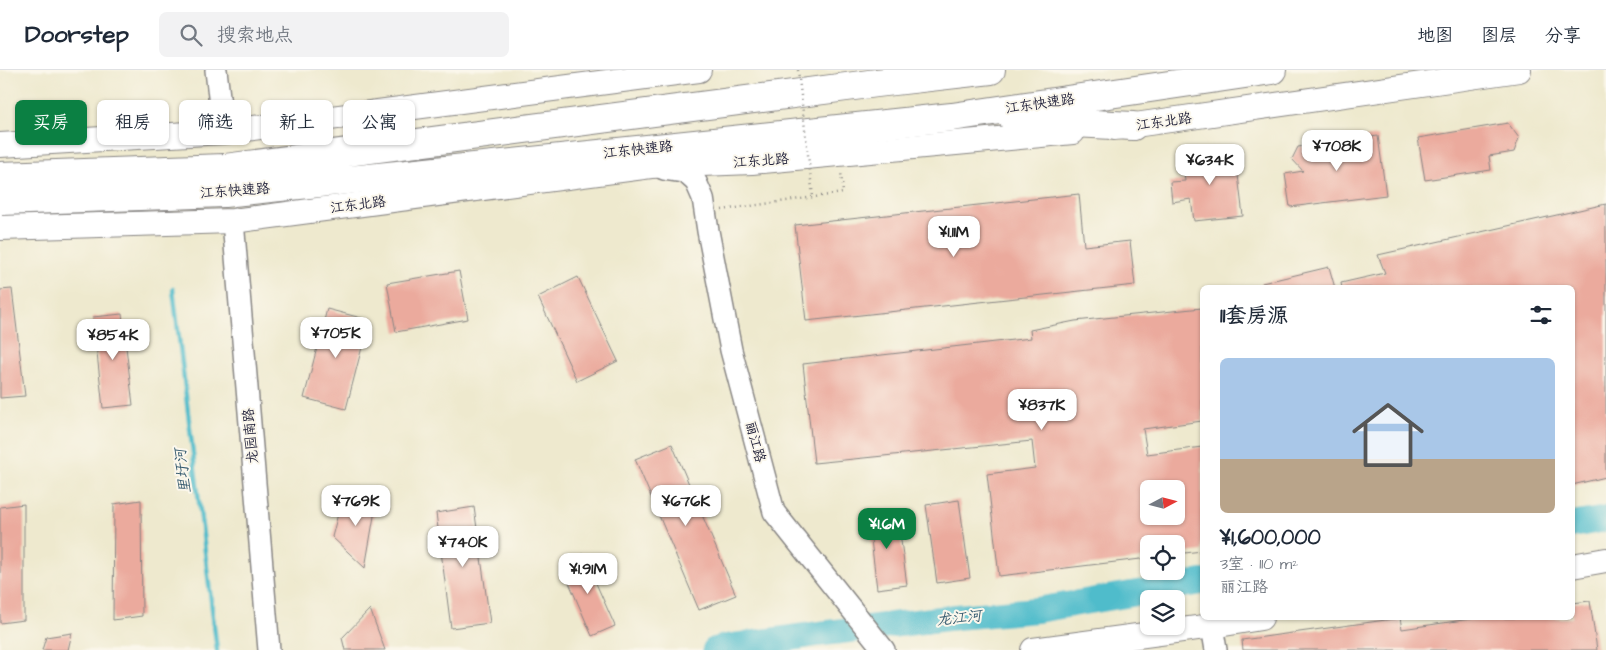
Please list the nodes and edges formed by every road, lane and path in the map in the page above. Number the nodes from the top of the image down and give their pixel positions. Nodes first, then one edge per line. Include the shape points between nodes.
1 (216, 70) edge
2 (700, 70) edge
3 (798, 70) edge
4 (919, 70) edge
5 (991, 70) edge
6 (1272, 70) edge
7 (1520, 70) edge
8 (643, 74) edge
9 (877, 83) junction
10 (219, 100) edge
11 (952, 117) junction
12 (1133, 126) junction
13 (251, 128) edge
14 (179, 135) edge
15 (0, 145) edge
16 (752, 162) junction
17 (651, 166) junction
18 (0, 176) edge
19 (843, 193) dead end
20 (703, 198) junction
21 (813, 198) junction
22 (0, 201) edge
23 (743, 206) dead end
24 (233, 221) junction
25 (0, 228) edge
26 (1606, 560) edge
27 (1575, 565) edge
28 (1249, 620) edge
29 (1212, 626) junction
30 (878, 643) edge
31 (269, 650) edge
32 (1033, 650) edge
33 (1216, 650) edge

1 - 10 street
2 - 8 main road
3 - 21 path, bridge
4 - 9 highway
5 - 9 highway, 江东快速路
6 - 11 highway, 江东快速路
7 - 12 main road, 江东北路
8 - 13 main road
9 - 18 highway, 江东快速路 via 225,168
11 - 12 highway
11 - 22 highway, 江东快速路 via 224,193
12 - 16 main road, 江东北路
14 - 15 main road
16 - 17 main road, 江东北路
16 - 20 street via 723,167 710,178
17 - 20 street, 丽江路 via 685,172 696,182
17 - 24 main road, 江东北路
19 - 21 path
20 - 30 street, 丽江路 via 730,350 774,512
21 - 23 path
24 - 25 main road, 江东北路
24 - 31 street, 龙园南路
26 - 27 main road
28 - 29 main road
29 - 32 main road
29 - 33 street

